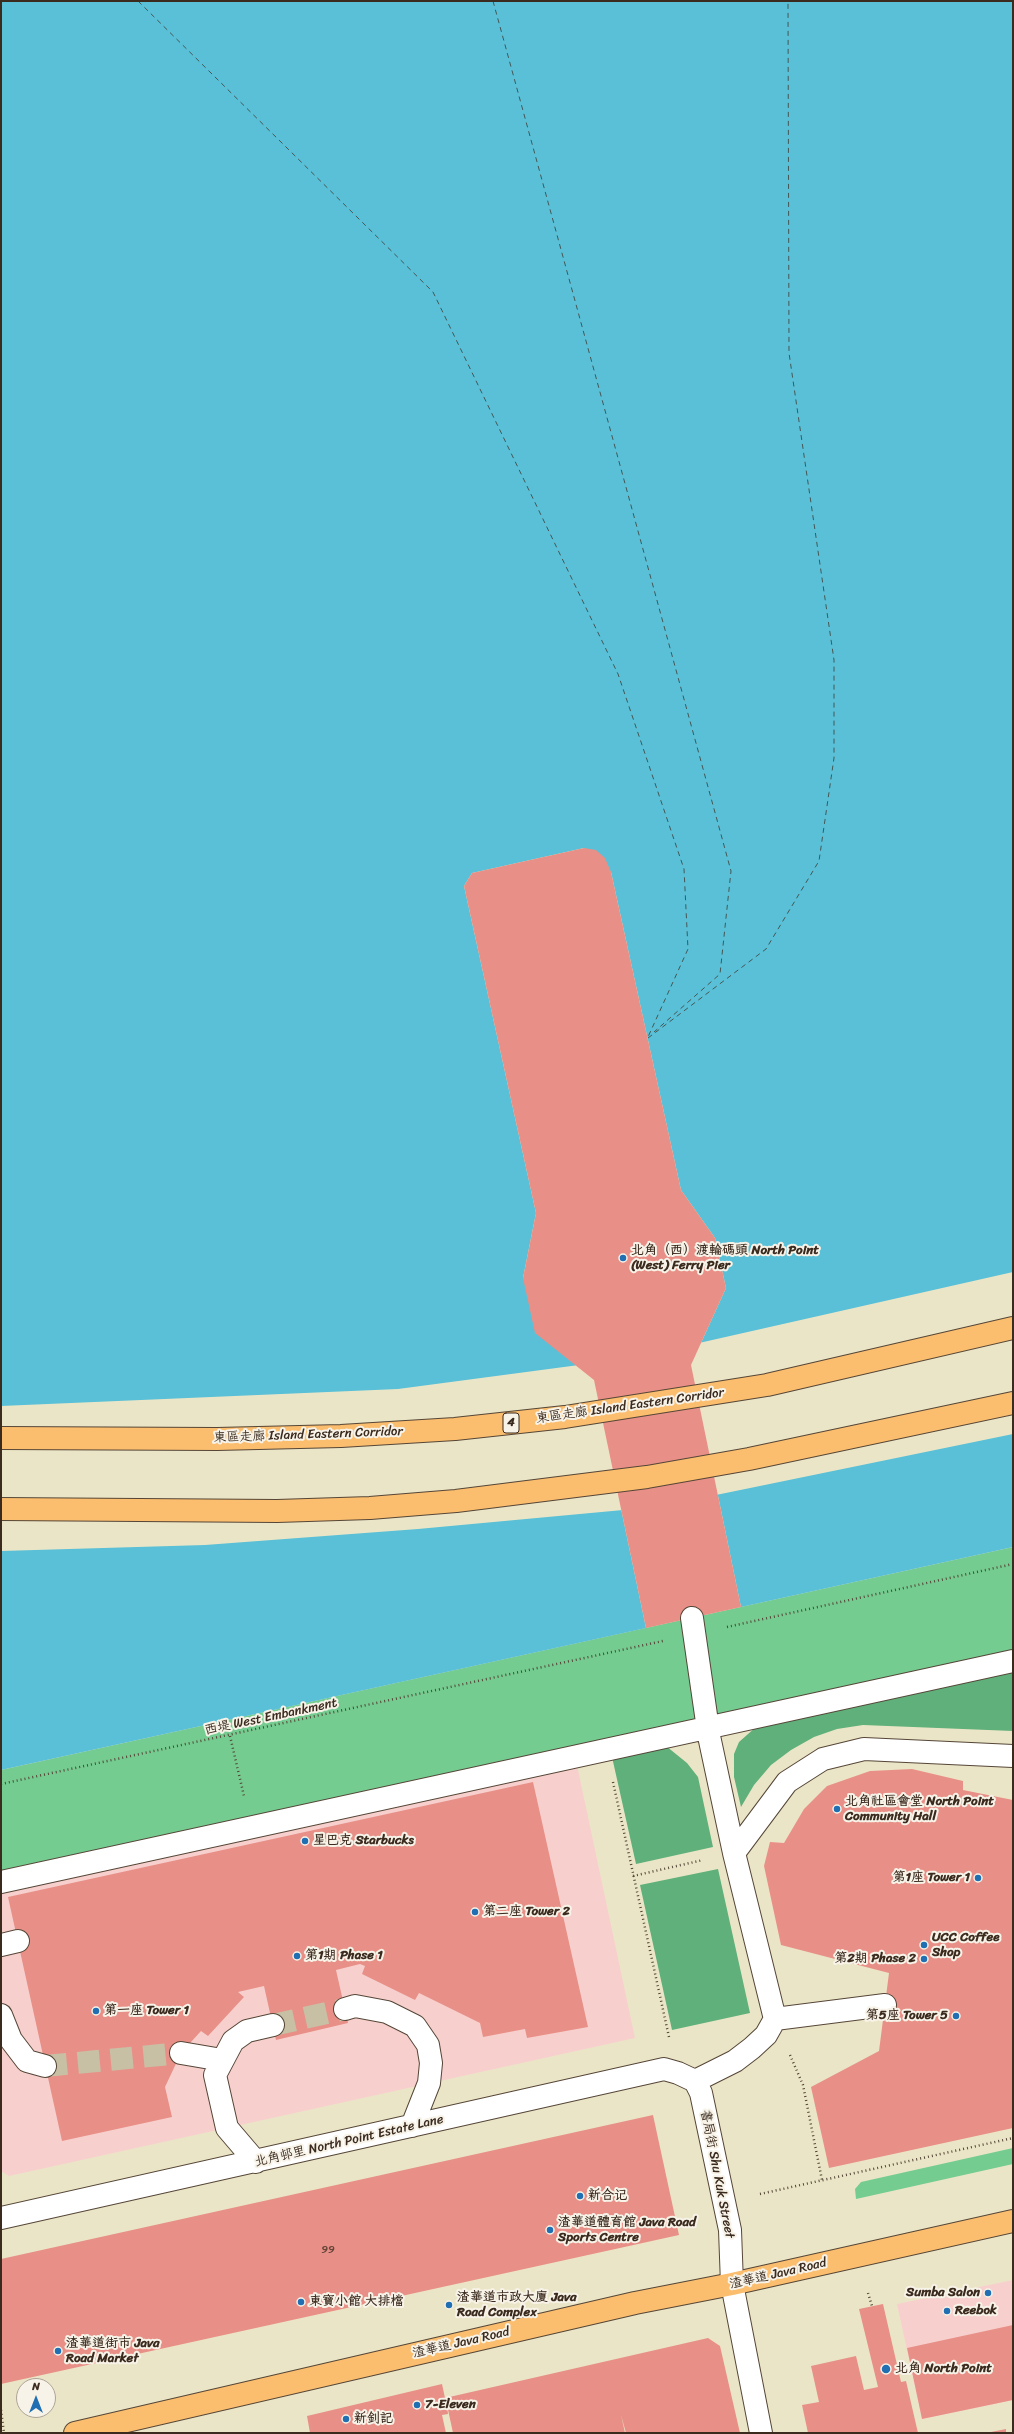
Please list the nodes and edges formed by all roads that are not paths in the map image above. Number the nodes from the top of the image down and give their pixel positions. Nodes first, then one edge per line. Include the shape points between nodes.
1 (1013, 1328) edge
2 (1013, 1403) edge
3 (1, 1438) edge
4 (1, 1510) edge
5 (694, 1626) road end
6 (1013, 1661) edge
7 (707, 1727) junction
8 (1013, 1756) edge
9 (734, 1853) junction
10 (1, 1882) edge
11 (885, 2005) dead end
12 (345, 2009) tunnel mouth
13 (1, 2015) edge
14 (775, 2019) junction
15 (273, 2025) tunnel mouth
16 (181, 2053) tunnel mouth
17 (222, 2060) junction
18 (45, 2066) tunnel mouth
19 (694, 2081) junction
20 (412, 2126) junction
21 (256, 2162) junction
22 (1, 2218) edge
23 (1013, 2221) edge
24 (732, 2284) junction
25 (75, 2433) edge
26 (761, 2433) edge

1 - 3 main road, 東區走廊 Island Eastern Corridor / 4 via 767,1385 565,1417 455,1429 341,1436 217,1439
2 - 4 main road via 749,1459 647,1477 456,1501 370,1508 277,1511
5 - 7 street
6 - 7 street
7 - 9 street
7 - 10 street
8 - 9 street via 864,1749 823,1759 787,1782
9 - 14 street
11 - 14 street
12 - 20 street via 355,2006 387,2012 415,2026 428,2045 431,2063 429,2083
13 - 18 street via 11,2040 27,2061
14 - 19 street via 766,2034 752,2048 735,2061
15 - 17 street via 247,2031 233,2041
16 - 17 street
17 - 21 street via 215,2075 227,2128
19 - 20 street, 北角邨里 North Point Estate Lane via 664,2069
19 - 24 street, 書局街 Shu Kuk Street via 701,2093 730,2230
20 - 21 street, 北角邨里 North Point Estate Lane
21 - 22 street, 北角邨里 North Point Estate Lane
23 - 24 main road, 渣華道 Java Road
24 - 25 main road, 渣華道 Java Road via 635,2303
24 - 26 street, 書局街 Shu Kuk Street

